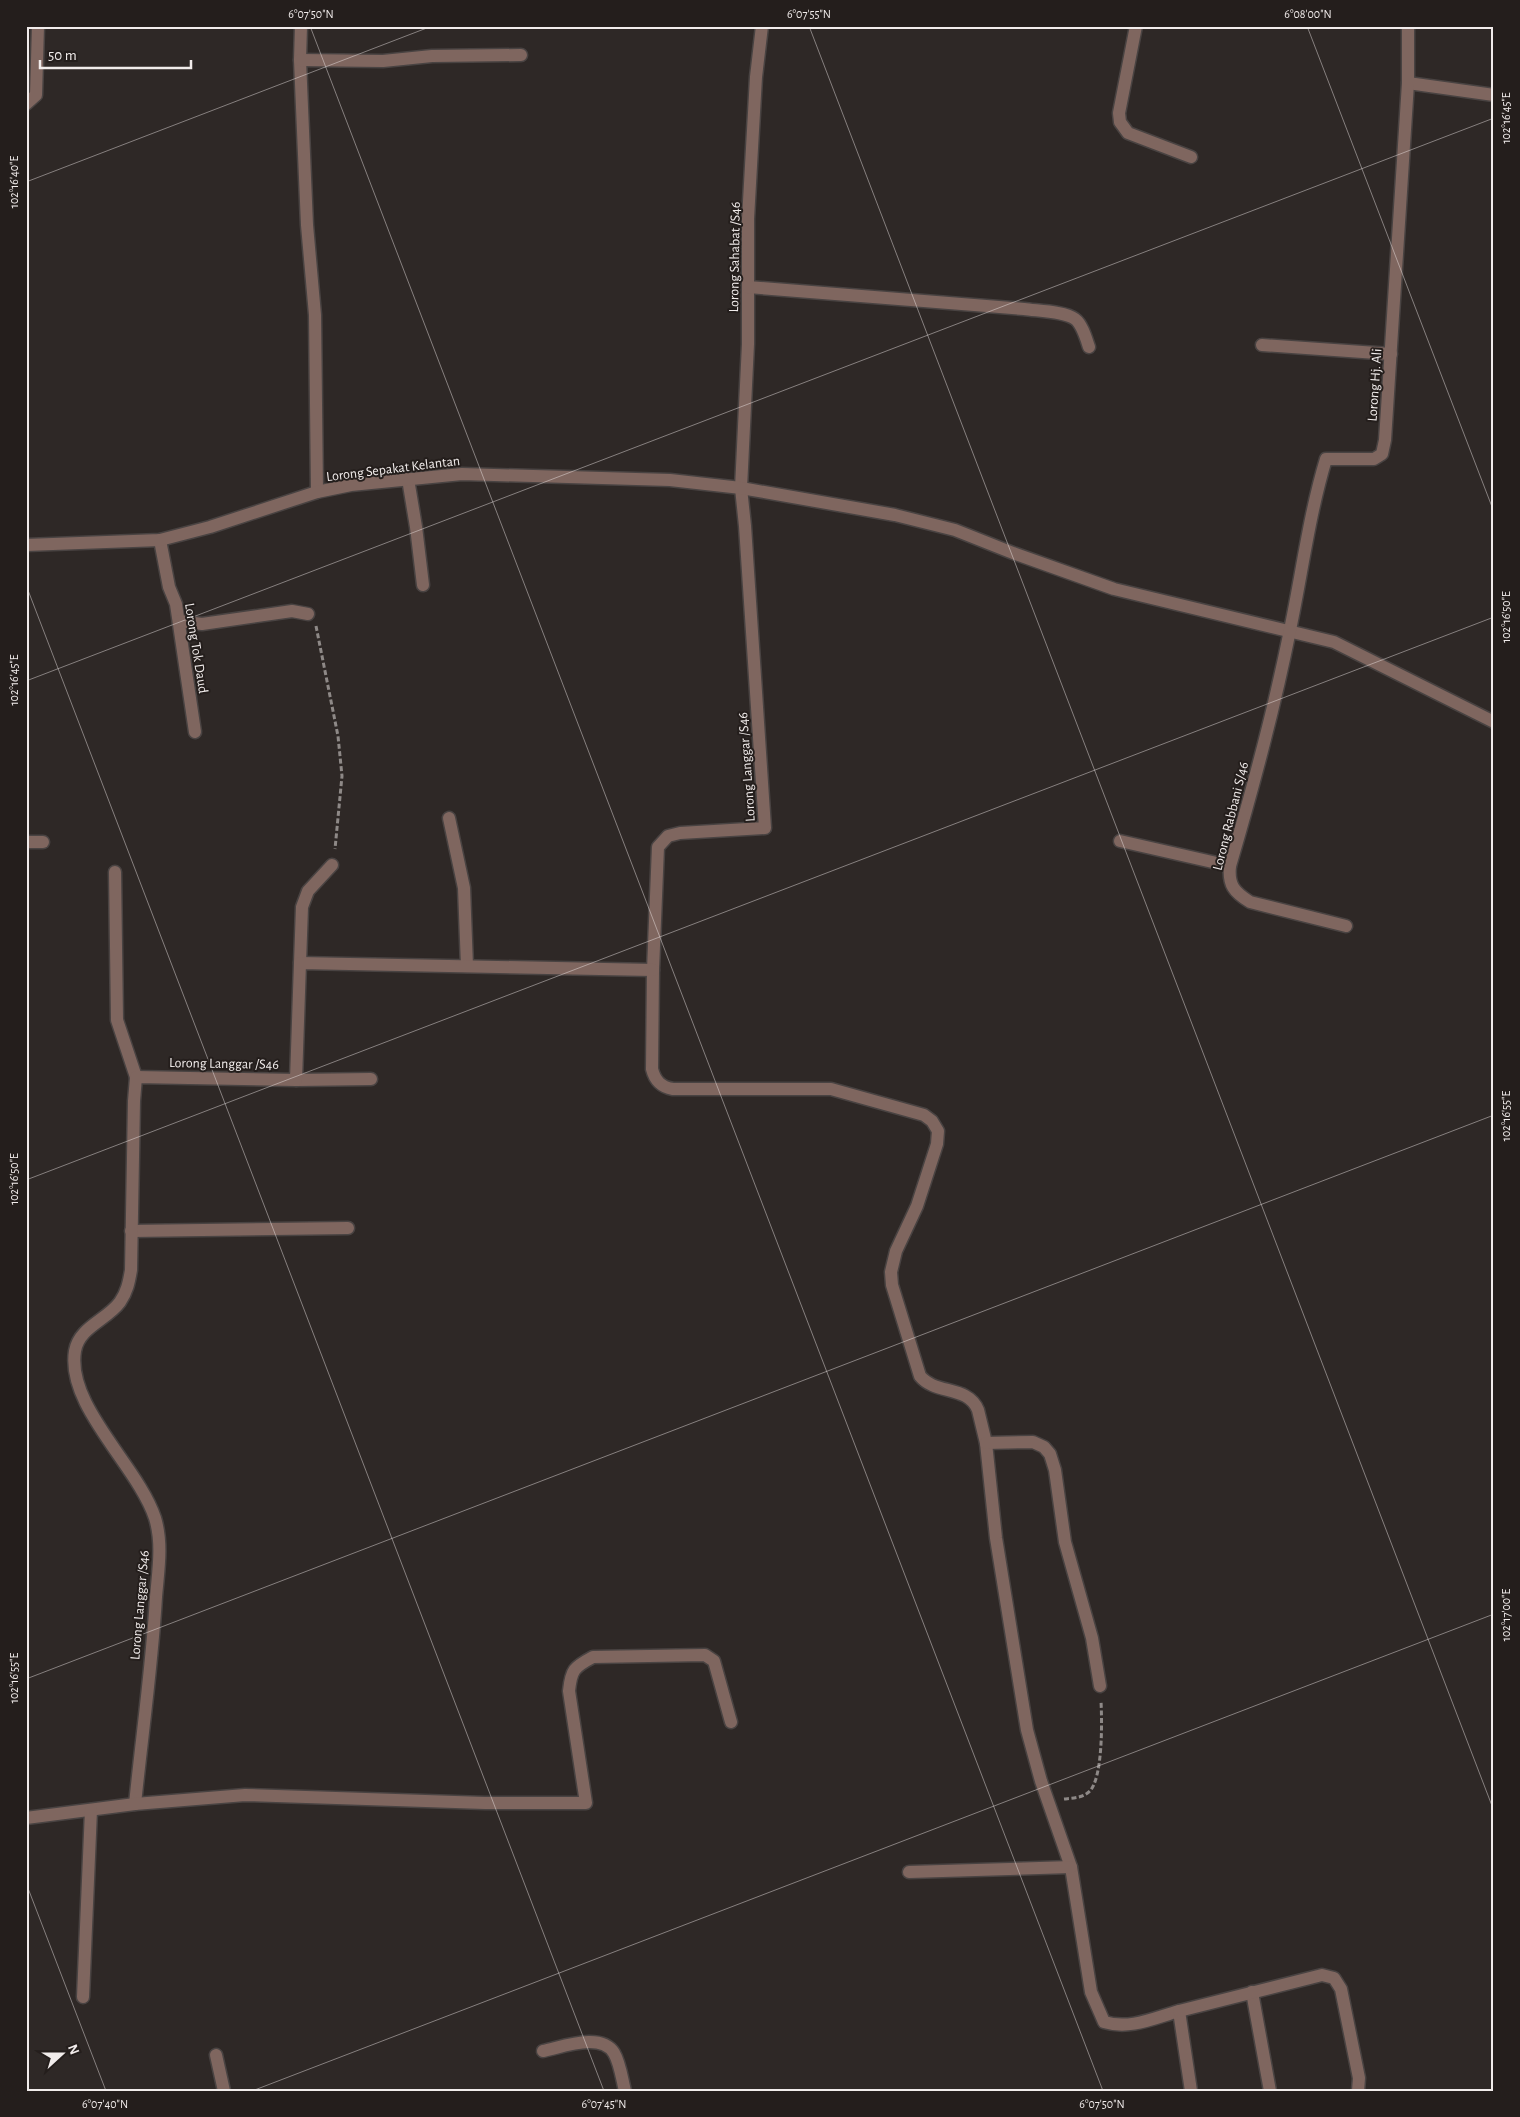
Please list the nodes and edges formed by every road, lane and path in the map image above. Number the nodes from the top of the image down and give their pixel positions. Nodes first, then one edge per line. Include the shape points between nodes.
1 (38, 26) edge
2 (301, 26) edge
3 (762, 26) edge
4 (1136, 26) edge
5 (1408, 26) edge
6 (520, 54) dead end
7 (300, 60) junction
8 (1408, 84) junction
9 (1494, 95) edge
10 (26, 104) edge
11 (1191, 157) dead end
12 (748, 287) junction
13 (1262, 345) dead end
14 (1089, 347) dead end
15 (1391, 354) junction
16 (408, 479) junction
17 (741, 488) junction
18 (317, 492) junction
19 (160, 540) junction
20 (26, 545) edge
21 (422, 585) dead end
22 (308, 614) joint
23 (179, 621) junction
24 (1290, 631) junction
25 (1494, 722) edge
26 (195, 732) dead end
27 (449, 818) dead end
28 (1120, 840) dead end
29 (26, 842) edge
30 (43, 842) dead end
31 (332, 864) joint
32 (1230, 866) junction
33 (115, 872) dead end
34 (1346, 926) dead end
35 (300, 963) junction
36 (467, 966) junction
37 (653, 970) junction
38 (136, 1077) junction
39 (296, 1080) junction
40 (371, 1080) dead end
41 (348, 1228) dead end
42 (131, 1231) junction
43 (986, 1443) junction
44 (1100, 1686) joint
45 (731, 1722) dead end
46 (1049, 1802) junction
47 (135, 1804) junction
48 (90, 1810) junction
49 (26, 1818) edge
50 (1071, 1867) junction
51 (909, 1872) dead end
52 (1252, 1992) junction
53 (83, 1997) dead end
54 (1179, 2011) junction
55 (543, 2051) dead end
56 (216, 2055) dead end
57 (224, 2091) edge
58 (624, 2091) edge
59 (1190, 2091) edge
60 (1270, 2091) edge
61 (1358, 2091) edge

1 - 10 street via 36,95
2 - 7 street
3 - 12 street, Lorong Sahabat /S46 via 748,219
4 - 11 street via 1120,122 1128,133
5 - 8 street, Lorong Hj. Ali
6 - 7 street
7 - 18 street via 307,225 315,314
8 - 9 street
8 - 15 street, Lorong Hj. Ali
12 - 14 street via 1065,314 1076,319
12 - 17 street, Lorong Sahabat /S46
13 - 15 street
15 - 24 street, Lorong Hj. Ali via 1386,440 1382,454 1374,460 1326,458 1316,493
16 - 17 street, Lorong Sepakat Kelantan via 462,474 670,480
16 - 18 street, Lorong Sepakat Kelantan
16 - 21 street
17 - 24 street, Lorong Sepakat Kelantan via 895,515 946,528 1114,589
17 - 37 street, Lorong Langgar /S46 via 765,828 680,833 668,836 658,847
18 - 19 street, Lorong Sepakat Kelantan
19 - 20 street, Lorong Sepakat Kelantan
19 - 23 street, Lorong Tok Daud
22 - 23 street via 292,611 202,624
22 - 31 path via 317,627 338,736 342,776
23 - 26 street, Lorong Tok Daud
24 - 25 street, Lorong Sepakat Kelantan via 1334,642
24 - 32 street, Lorong Rabbani S/46 via 1254,786
27 - 36 street via 464,888
28 - 32 street
29 - 30 street
31 - 35 street, Lorong Langgar /S46 via 308,891 302,907
32 - 34 street, Lorong Rabbani S/46 via 1229,879 1237,894 1250,902
33 - 38 street via 116,1020
35 - 36 street
35 - 39 street, Lorong Langgar /S46
36 - 37 street
37 - 43 street via 652,1069 658,1084 665,1088 830,1089 924,1115 932,1121 938,1131 937,1144 917,1206 896,1251 892,1284 920,1376 928,1384 963,1394 972,1400 978,1410
38 - 39 street, Lorong Langgar /S46
38 - 42 street, Lorong Langgar /S46
39 - 40 street
41 - 42 street
42 - 47 street, Lorong Langgar /S46 via 131,1270 127,1290 119,1303 81,1336 75,1351 75,1380 91,1413 142,1490 155,1518 159,1543
43 - 44 street via 1033,1442 1050,1454 1065,1542 1092,1638
43 - 46 street via 996,1538 1027,1730
44 - 46 path via 1102,1735 1093,1786 1084,1795
45 - 47 street via 714,1662 704,1655 593,1657 571,1673 569,1691 586,1803 245,1795
46 - 50 street
47 - 48 street
48 - 49 street
48 - 53 street
50 - 51 street
50 - 54 street via 1091,1992 1104,2022 1130,2025
52 - 54 street
52 - 60 street
52 - 61 street via 1322,1975 1334,1978 1340,1989 1359,2078
54 - 59 street
55 - 58 street via 595,2041 605,2044 617,2059
56 - 57 street

